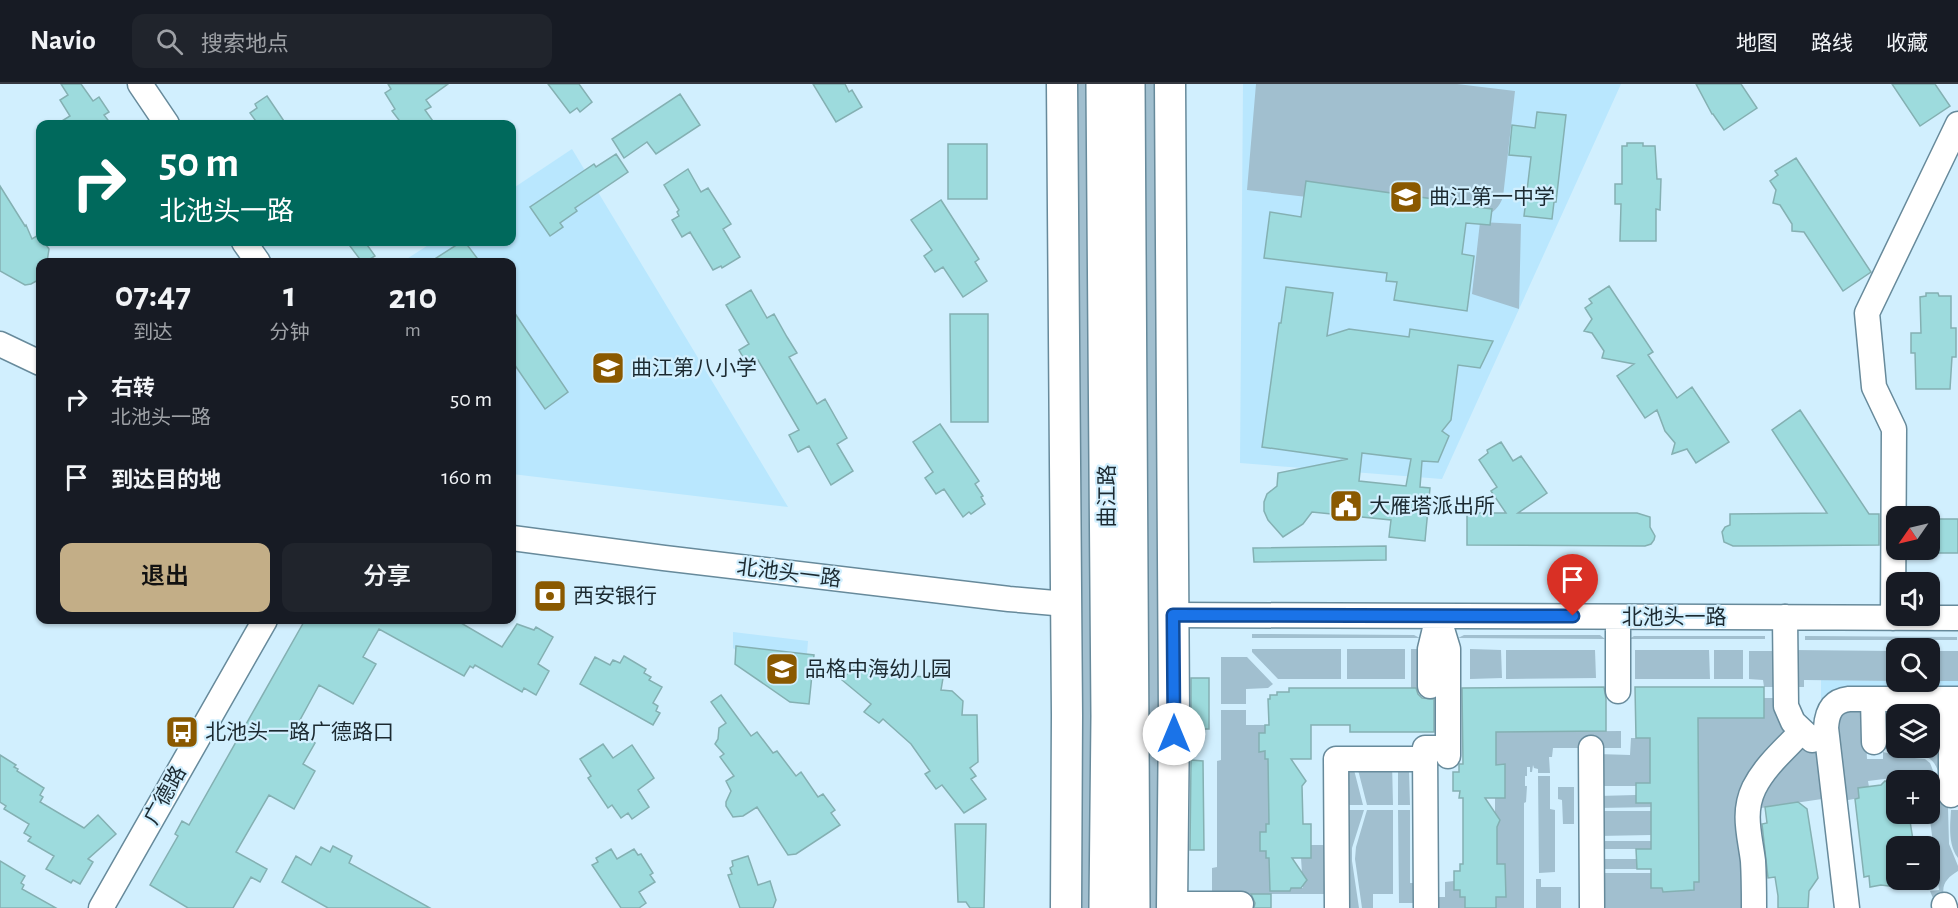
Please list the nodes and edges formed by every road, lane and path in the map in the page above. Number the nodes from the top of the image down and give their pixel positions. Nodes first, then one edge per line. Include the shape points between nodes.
1 (141, 84) edge
2 (1062, 84) edge
3 (1116, 84) edge
4 (1170, 84) edge
5 (164, 120) edge
6 (1958, 124) edge
7 (0, 339) edge
8 (0, 344) edge
9 (32, 358) edge
10 (516, 539) edge
11 (1893, 572) edge
12 (1066, 604) junction
13 (1173, 615) junction
14 (1438, 616) junction
15 (1618, 617) junction
16 (1785, 617) junction
17 (1886, 618) edge
18 (1940, 618) edge
19 (1958, 618) edge
20 (263, 624) edge
21 (1430, 686) dead end
22 (1618, 691) dead end
23 (1873, 699) junction
24 (1954, 699) edge
25 (1802, 731) junction
26 (1874, 742) dead end
27 (1828, 746) junction
28 (1591, 748) dead end
29 (1441, 754) junction
30 (1951, 795) dead end
31 (1241, 904) dead end
32 (1172, 906) edge
33 (101, 908) edge
34 (1065, 908) edge
35 (1106, 908) edge
36 (1133, 908) edge
37 (1337, 908) edge
38 (1426, 908) edge
39 (1592, 908) edge
40 (1754, 908) edge
41 (1847, 908) edge

1 - 5 street
2 - 12 main road, 曲江路
3 - 35 highway, 曲江路
3 - 36 highway, 曲江路
4 - 13 main road
6 - 11 street via 1867,313 1874,387 1894,429
7 - 9 street
8 - 9 street
10 - 12 street, 北池头一路
12 - 34 main road, 曲江路
13 - 14 street, 北池头一路
13 - 32 main road
14 - 15 street, 北池头一路
14 - 21 street via 1430,649
14 - 29 street via 1448,649
15 - 16 street, 北池头一路
15 - 22 street
16 - 17 street, 北池头一路
16 - 25 street via 1786,706
18 - 19 street, 北池头一路
20 - 33 street, 广德路
23 - 24 street
23 - 26 street
23 - 27 street via 1842,700 1831,707
24 - 30 street
25 - 27 street via 1815,743
25 - 40 street via 1758,780 1750,798 1746,817 1754,873
27 - 41 street
28 - 39 street
29 - 37 street via 1336,759
29 - 38 street
31 - 32 street

